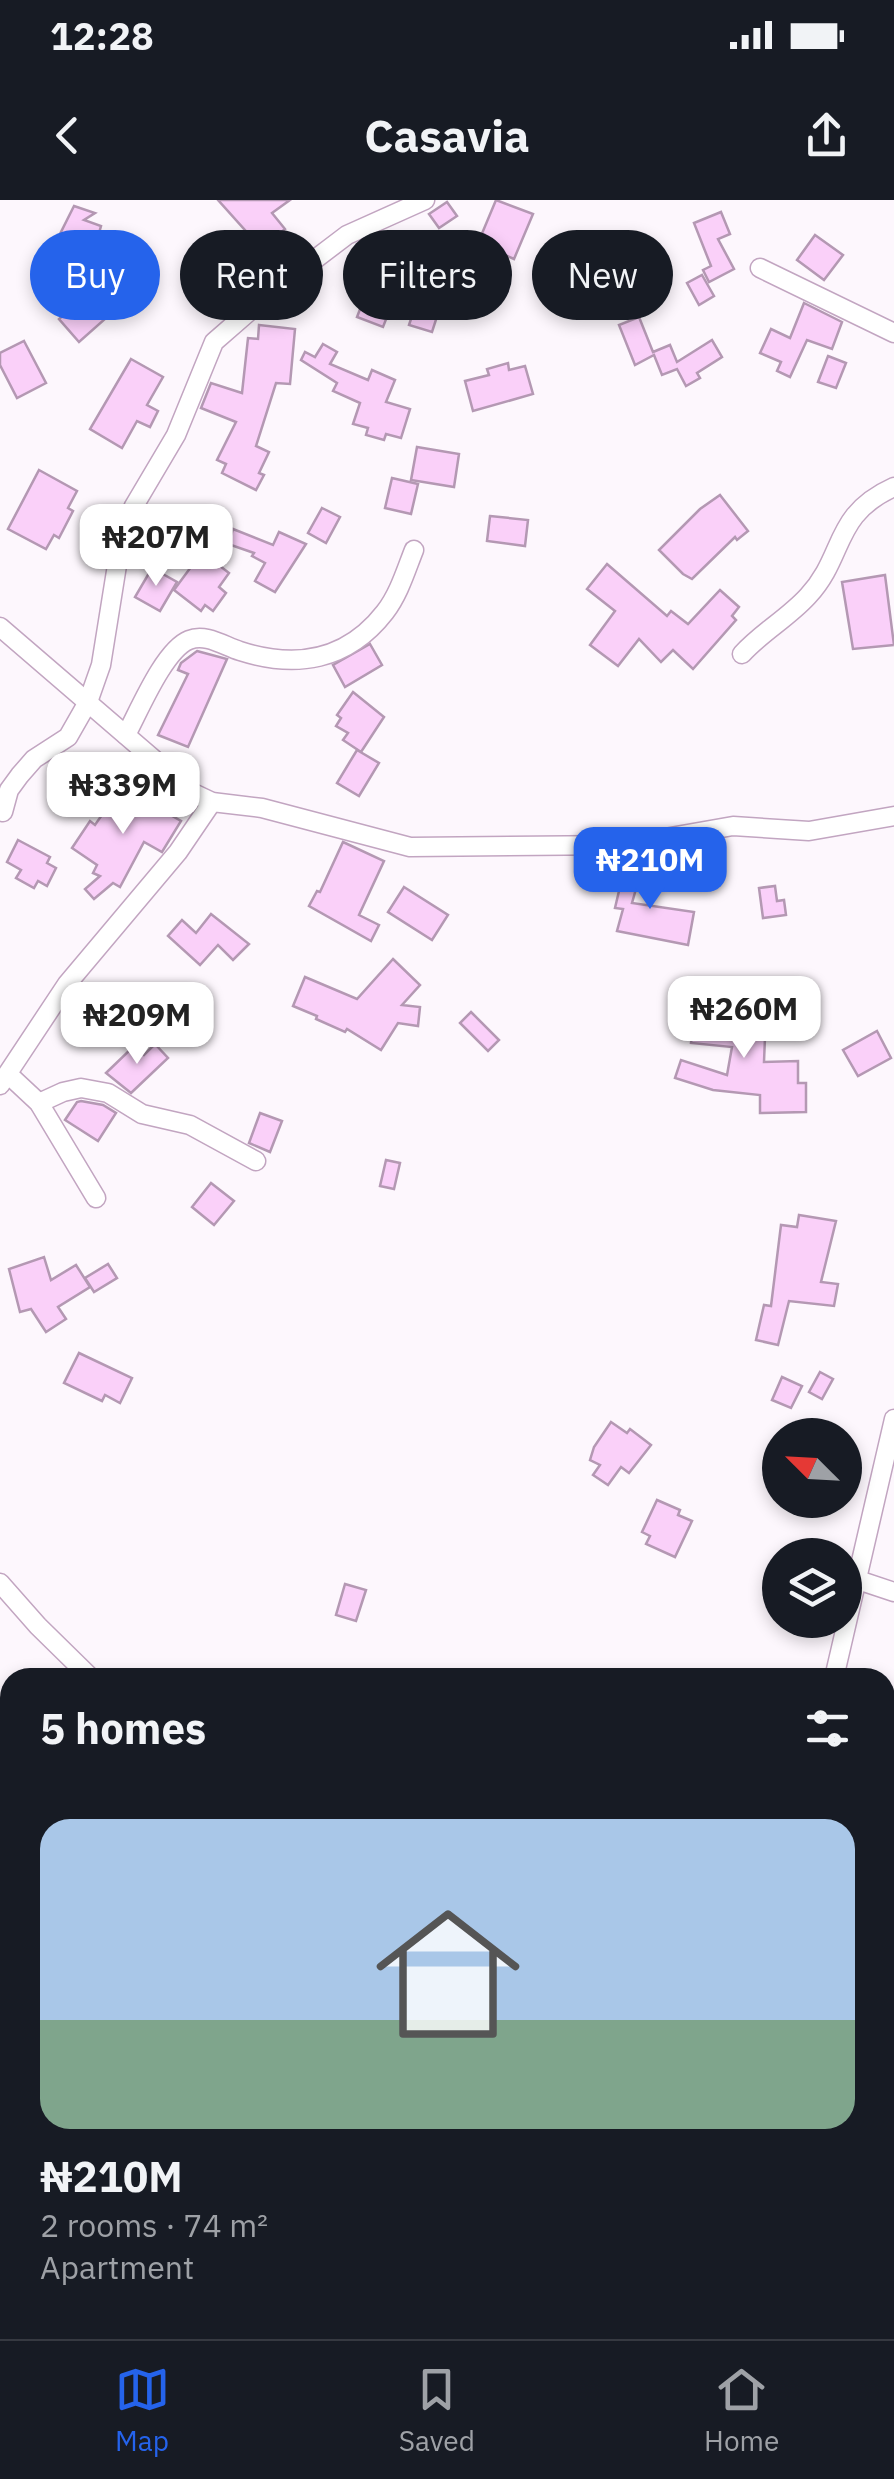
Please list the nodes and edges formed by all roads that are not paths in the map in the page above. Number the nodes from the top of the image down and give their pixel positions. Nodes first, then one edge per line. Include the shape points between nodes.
1 (425, 200) edge
2 (760, 268) dead end
3 (894, 333) edge
4 (894, 487) edge
5 (414, 550) dead end
6 (0, 627) edge
7 (742, 654) dead end
8 (88, 702) junction
9 (126, 735) junction
10 (212, 802) junction
11 (3, 812) dead end
12 (894, 816) edge
13 (4, 1080) edge
14 (39, 1103) junction
15 (256, 1161) dead end
16 (96, 1198) dead end
17 (894, 1419) edge
18 (862, 1550) edge
19 (862, 1581) edge
20 (0, 1583) edge
21 (894, 1592) edge
22 (842, 1638) edge
23 (81, 1668) edge
24 (836, 1668) edge

1 - 8 street via 347,235 214,342 176,435 122,534 105,648
2 - 3 street
4 - 7 street via 861,506 810,594
5 - 9 street via 384,612 326,657 275,660 190,639 176,649
6 - 8 street
8 - 9 street
8 - 11 street via 68,737 20,775
9 - 10 street
10 - 12 street via 299,816 410,847 625,845 733,826 809,831
10 - 13 street via 68,984
13 - 14 street
14 - 15 street via 80,1088 108,1093 142,1114 190,1124
14 - 16 street
17 - 18 street
19 - 21 street
20 - 23 street
22 - 24 street

